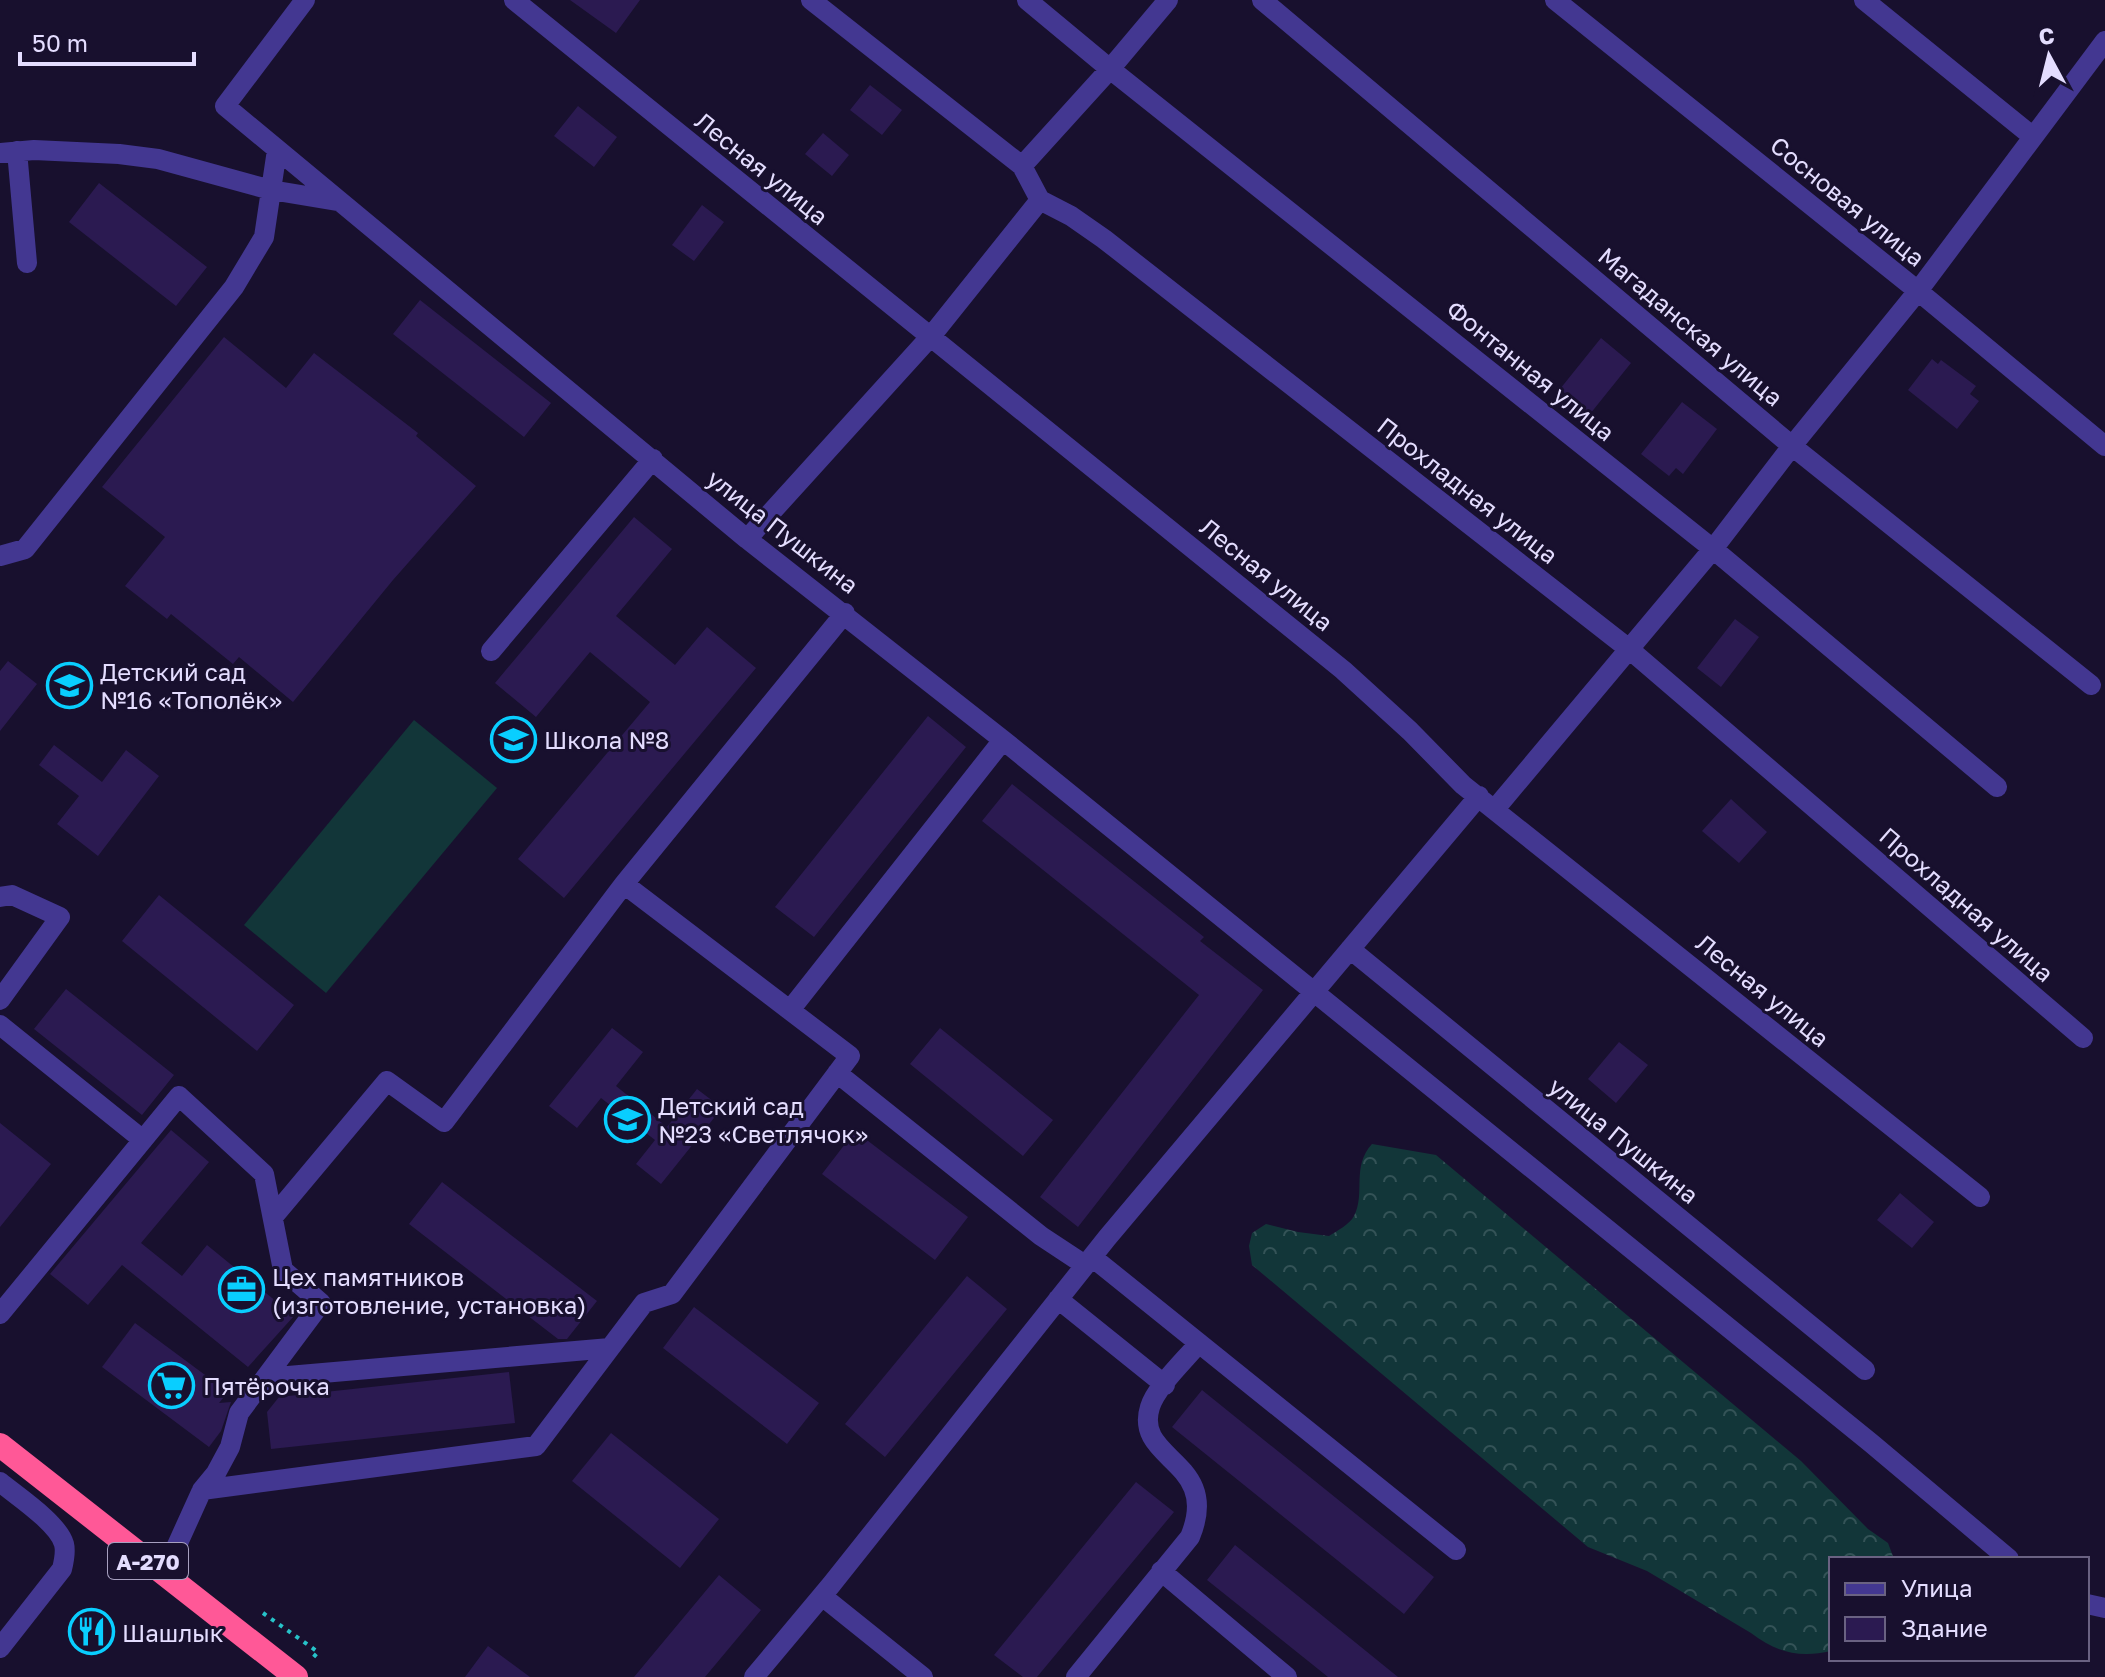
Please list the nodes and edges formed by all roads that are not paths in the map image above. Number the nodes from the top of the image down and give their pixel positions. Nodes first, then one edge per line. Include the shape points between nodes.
1 (305, 0) edge
2 (514, 0) edge
3 (811, 0) edge
4 (1027, 0) edge
5 (1168, 0) edge
6 (1262, 0) edge
7 (1555, 0) edge
8 (1864, 0) edge
9 (2105, 41) edge
10 (1110, 69) junction
11 (2032, 136) junction
12 (277, 150) junction
13 (8, 152) edge
14 (1022, 166) junction
15 (271, 190) junction
16 (1040, 200) junction
17 (341, 202) junction
18 (27, 263) dead end
19 (1918, 291) junction
20 (932, 335) junction
21 (1792, 446) junction
22 (2105, 446) edge
23 (653, 459) junction
24 (747, 539) junction
25 (1713, 549) junction
26 (0, 556) edge
27 (845, 613) junction
28 (1629, 649) junction
29 (491, 651) dead end
30 (2091, 685) dead end
31 (1003, 740) junction
32 (1997, 787) dead end
33 (1487, 803) junction
34 (624, 884) junction
35 (0, 897) edge
36 (1350, 949) junction
37 (1313, 993) junction
38 (0, 1000) edge
39 (790, 1010) junction
40 (0, 1025) edge
41 (2083, 1038) dead end
42 (837, 1073) junction
43 (143, 1140) junction
44 (1980, 1197) dead end
45 (273, 1217) junction
46 (1089, 1261) junction
47 (1058, 1299) junction
48 (0, 1314) edge
49 (1199, 1343) junction
50 (610, 1348) junction
51 (1865, 1370) dead end
52 (265, 1378) junction
53 (1165, 1385) junction
54 (0, 1445) edge
55 (0, 1482) edge
56 (202, 1490) junction
57 (1456, 1550) dead end
58 (2007, 1557) edge
59 (1161, 1571) junction
60 (164, 1574) junction
61 (822, 1596) junction
62 (0, 1648) edge
63 (1085, 1674) edge
64 (296, 1677) edge
65 (754, 1677) edge
66 (923, 1677) edge
67 (1287, 1677) edge

1 - 12 street, улица Пушкина via 225,106
2 - 20 street, Лесная улица
3 - 14 street
4 - 10 street, Фонтанная улица
5 - 10 street
6 - 21 street, Магаданская улица
7 - 19 street, Сосновая улица
8 - 11 street
9 - 11 street
10 - 14 street
10 - 25 street, Фонтанная улица
11 - 19 street
12 - 15 street
12 - 17 street, улица Пушкина
13 - 15 street via 158,159
13 - 18 street
14 - 16 street
15 - 17 street
15 - 26 street via 264,237 234,287 25,549
16 - 20 street
16 - 28 street, Прохладная улица via 1104,239
17 - 23 street, улица Пушкина
19 - 21 street
19 - 22 street, Сосновая улица
20 - 24 street
20 - 33 street, Лесная улица via 1343,670
21 - 25 street
21 - 30 street, Магаданская улица
23 - 24 street, улица Пушкина
23 - 29 street
24 - 27 street, улица Пушкина
25 - 28 street
25 - 32 street, Фонтанная улица
27 - 31 street, улица Пушкина
27 - 34 street
28 - 33 street
28 - 41 street, Прохладная улица
31 - 37 street, улица Пушкина
31 - 39 street
33 - 36 street
33 - 44 street, Лесная улица
34 - 39 street
34 - 45 street via 444,1122 387,1081
35 - 38 street via 12,895 60,917
36 - 37 street
36 - 51 street, улица Пушкина
37 - 46 street
37 - 58 street, улица Пушкина
39 - 42 street via 850,1056
40 - 43 street
42 - 46 street via 1041,1236
42 - 50 street via 672,1294 644,1303
43 - 45 street via 179,1096 264,1174
43 - 48 street
45 - 52 street via 283,1270 321,1303
46 - 47 street
46 - 49 street
47 - 53 street
47 - 61 street
49 - 53 street
49 - 57 street
50 - 52 street
50 - 56 street via 536,1446
52 - 56 street via 239,1413 230,1447
53 - 59 street via 1150,1405 1150,1431 1192,1481 1196,1514 1190,1537
54 - 60 highway, А-270
55 - 62 street via 48,1521 64,1541 65,1555 62,1569
56 - 60 street
59 - 63 street
59 - 67 street
60 - 64 highway, А-270
61 - 65 street
61 - 66 street

